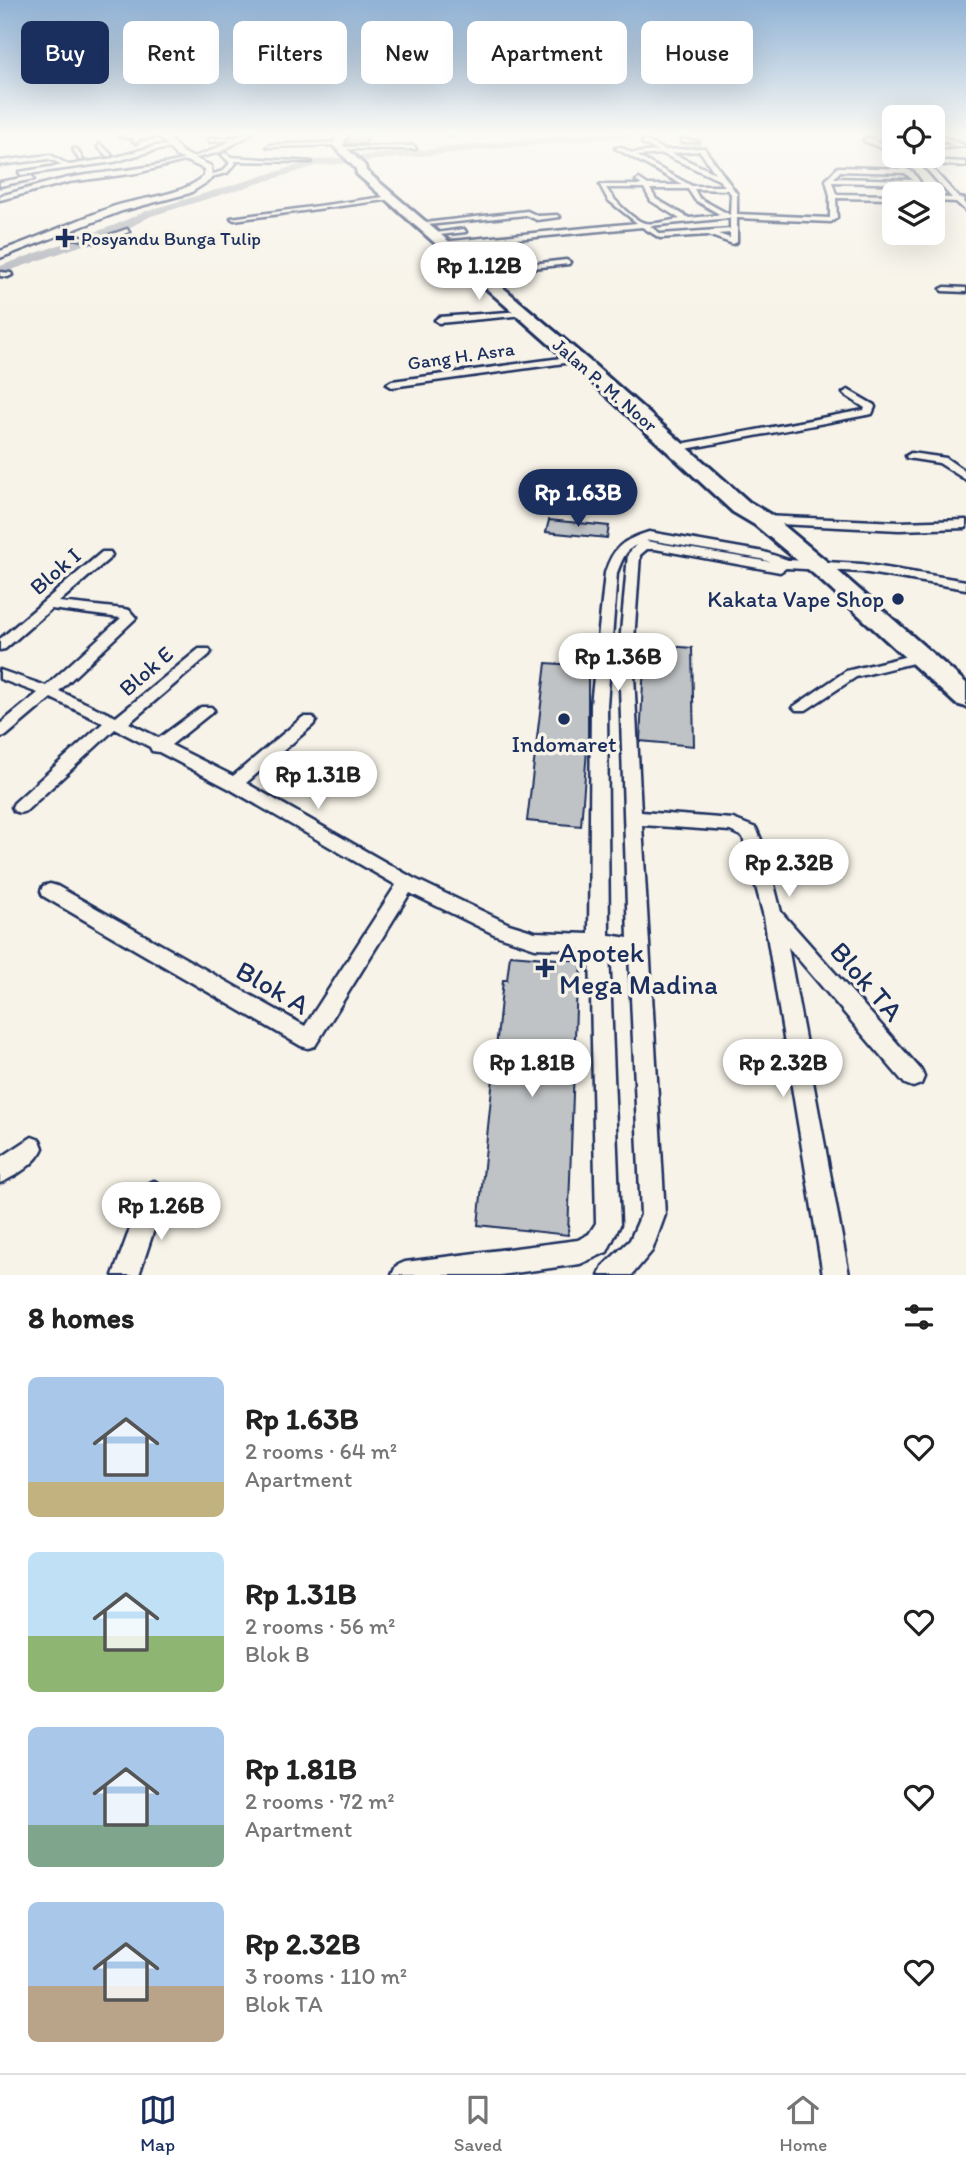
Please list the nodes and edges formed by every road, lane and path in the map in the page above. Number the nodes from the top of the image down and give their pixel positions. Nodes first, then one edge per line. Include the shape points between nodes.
1 (20, 192) edge
2 (181, 192) edge
3 (386, 192) edge
4 (606, 192) edge
5 (649, 192) edge
6 (692, 192) edge
7 (733, 192) edge
8 (833, 195) joint
9 (882, 197) edge
10 (0, 198) edge
11 (962, 200) edge
12 (398, 202) junction
13 (966, 209) edge
14 (303, 215) dead end
15 (556, 217) dead end
16 (730, 217) junction
17 (234, 218) dead end
18 (688, 221) junction
19 (645, 225) junction
20 (127, 231) dead end
21 (464, 231) dead end
22 (734, 231) junction
23 (710, 233) junction
24 (55, 234) junction
25 (440, 236) junction
26 (729, 242) junction
27 (737, 250) dead end
28 (0, 255) edge
29 (566, 262) dead end
30 (479, 267) junction
31 (945, 289) dead end
32 (965, 291) edge
33 (524, 311) junction
34 (439, 320) dead end
35 (576, 359) junction
36 (392, 384) dead end
37 (848, 393) dead end
38 (674, 439) junction
39 (911, 456) dead end
40 (966, 477) edge
41 (760, 518) junction
42 (966, 524) edge
43 (638, 543) junction
44 (106, 555) dead end
45 (818, 566) junction
46 (966, 585) edge
47 (48, 605) junction
48 (0, 646) edge
49 (204, 652) dead end
50 (920, 657) junction
51 (0, 674) edge
52 (49, 692) junction
53 (966, 698) edge
54 (801, 707) dead end
55 (205, 710) dead end
56 (308, 721) dead end
57 (116, 723) junction
58 (0, 732) edge
59 (158, 747) junction
60 (234, 785) junction
61 (20, 807) dead end
62 (635, 818) junction
63 (407, 883) junction
64 (50, 891) dead end
65 (772, 915) junction
66 (599, 942) junction
67 (638, 947) junction
68 (913, 1077) dead end
69 (32, 1148) dead end
70 (0, 1172) edge
71 (154, 1193) dead end
72 (126, 1275) edge
73 (405, 1275) edge
74 (612, 1275) edge
75 (836, 1275) edge

1 - 10 street
2 - 24 street via 98,214
3 - 12 highway, Jalan P. M. Noor
4 - 19 street
5 - 18 street via 653,200
6 - 16 street via 696,199
7 - 16 street
8 - 9 street
8 - 16 street via 831,220
11 - 13 street
12 - 14 street
12 - 17 street
12 - 25 highway, Jalan P. M. Noor
12 - 25 highway, Jalan P. M. Noor
15 - 25 street via 508,215
16 - 18 street
16 - 22 street
18 - 19 street
19 - 23 street via 663,237
19 - 25 street
20 - 24 street via 97,241
21 - 25 street
22 - 23 street
22 - 26 street via 733,242
23 - 26 street
24 - 28 street
25 - 30 highway, Jalan P. M. Noor
25 - 33 highway, Jalan P. M. Noor
26 - 27 street
29 - 30 street
30 - 33 highway, Jalan P. M. Noor
31 - 32 street
33 - 34 street
33 - 35 highway, Jalan P. M. Noor
33 - 38 highway, Jalan P. M. Noor
35 - 36 street, Gang H. Asra
35 - 38 highway, Jalan P. M. Noor
37 - 38 street via 870,407 868,412
38 - 41 highway, Jalan P. M. Noor
38 - 41 highway, Jalan P. M. Noor via 740,507
39 - 40 street via 937,458
41 - 42 street via 899,526
41 - 45 highway, Jalan P. M. Noor
43 - 45 street via 780,568 788,564
43 - 62 street via 632,563 626,655
43 - 66 street via 618,552 611,573 599,705
44 - 47 street, Blok I
45 - 46 street via 862,568
45 - 50 highway, Jalan P. M. Noor
47 - 48 street, Blok I
47 - 52 street via 129,615
49 - 57 street, Blok E
50 - 53 highway, Jalan P. M. Noor
50 - 54 street via 851,674
51 - 52 street
52 - 57 street
52 - 58 street
55 - 59 street
56 - 60 street
57 - 59 street
57 - 61 street, Blok E
59 - 60 street
60 - 63 street
62 - 65 street, Blok TA via 733,825 750,834
62 - 67 street
63 - 64 street, Blok A via 308,1039
63 - 66 street via 503,930 535,940
65 - 68 street, Blok TA
65 - 75 street
66 - 67 street
66 - 73 street via 608,1225 598,1243 580,1252
67 - 74 street via 653,1215 647,1240
69 - 70 street
71 - 72 street

